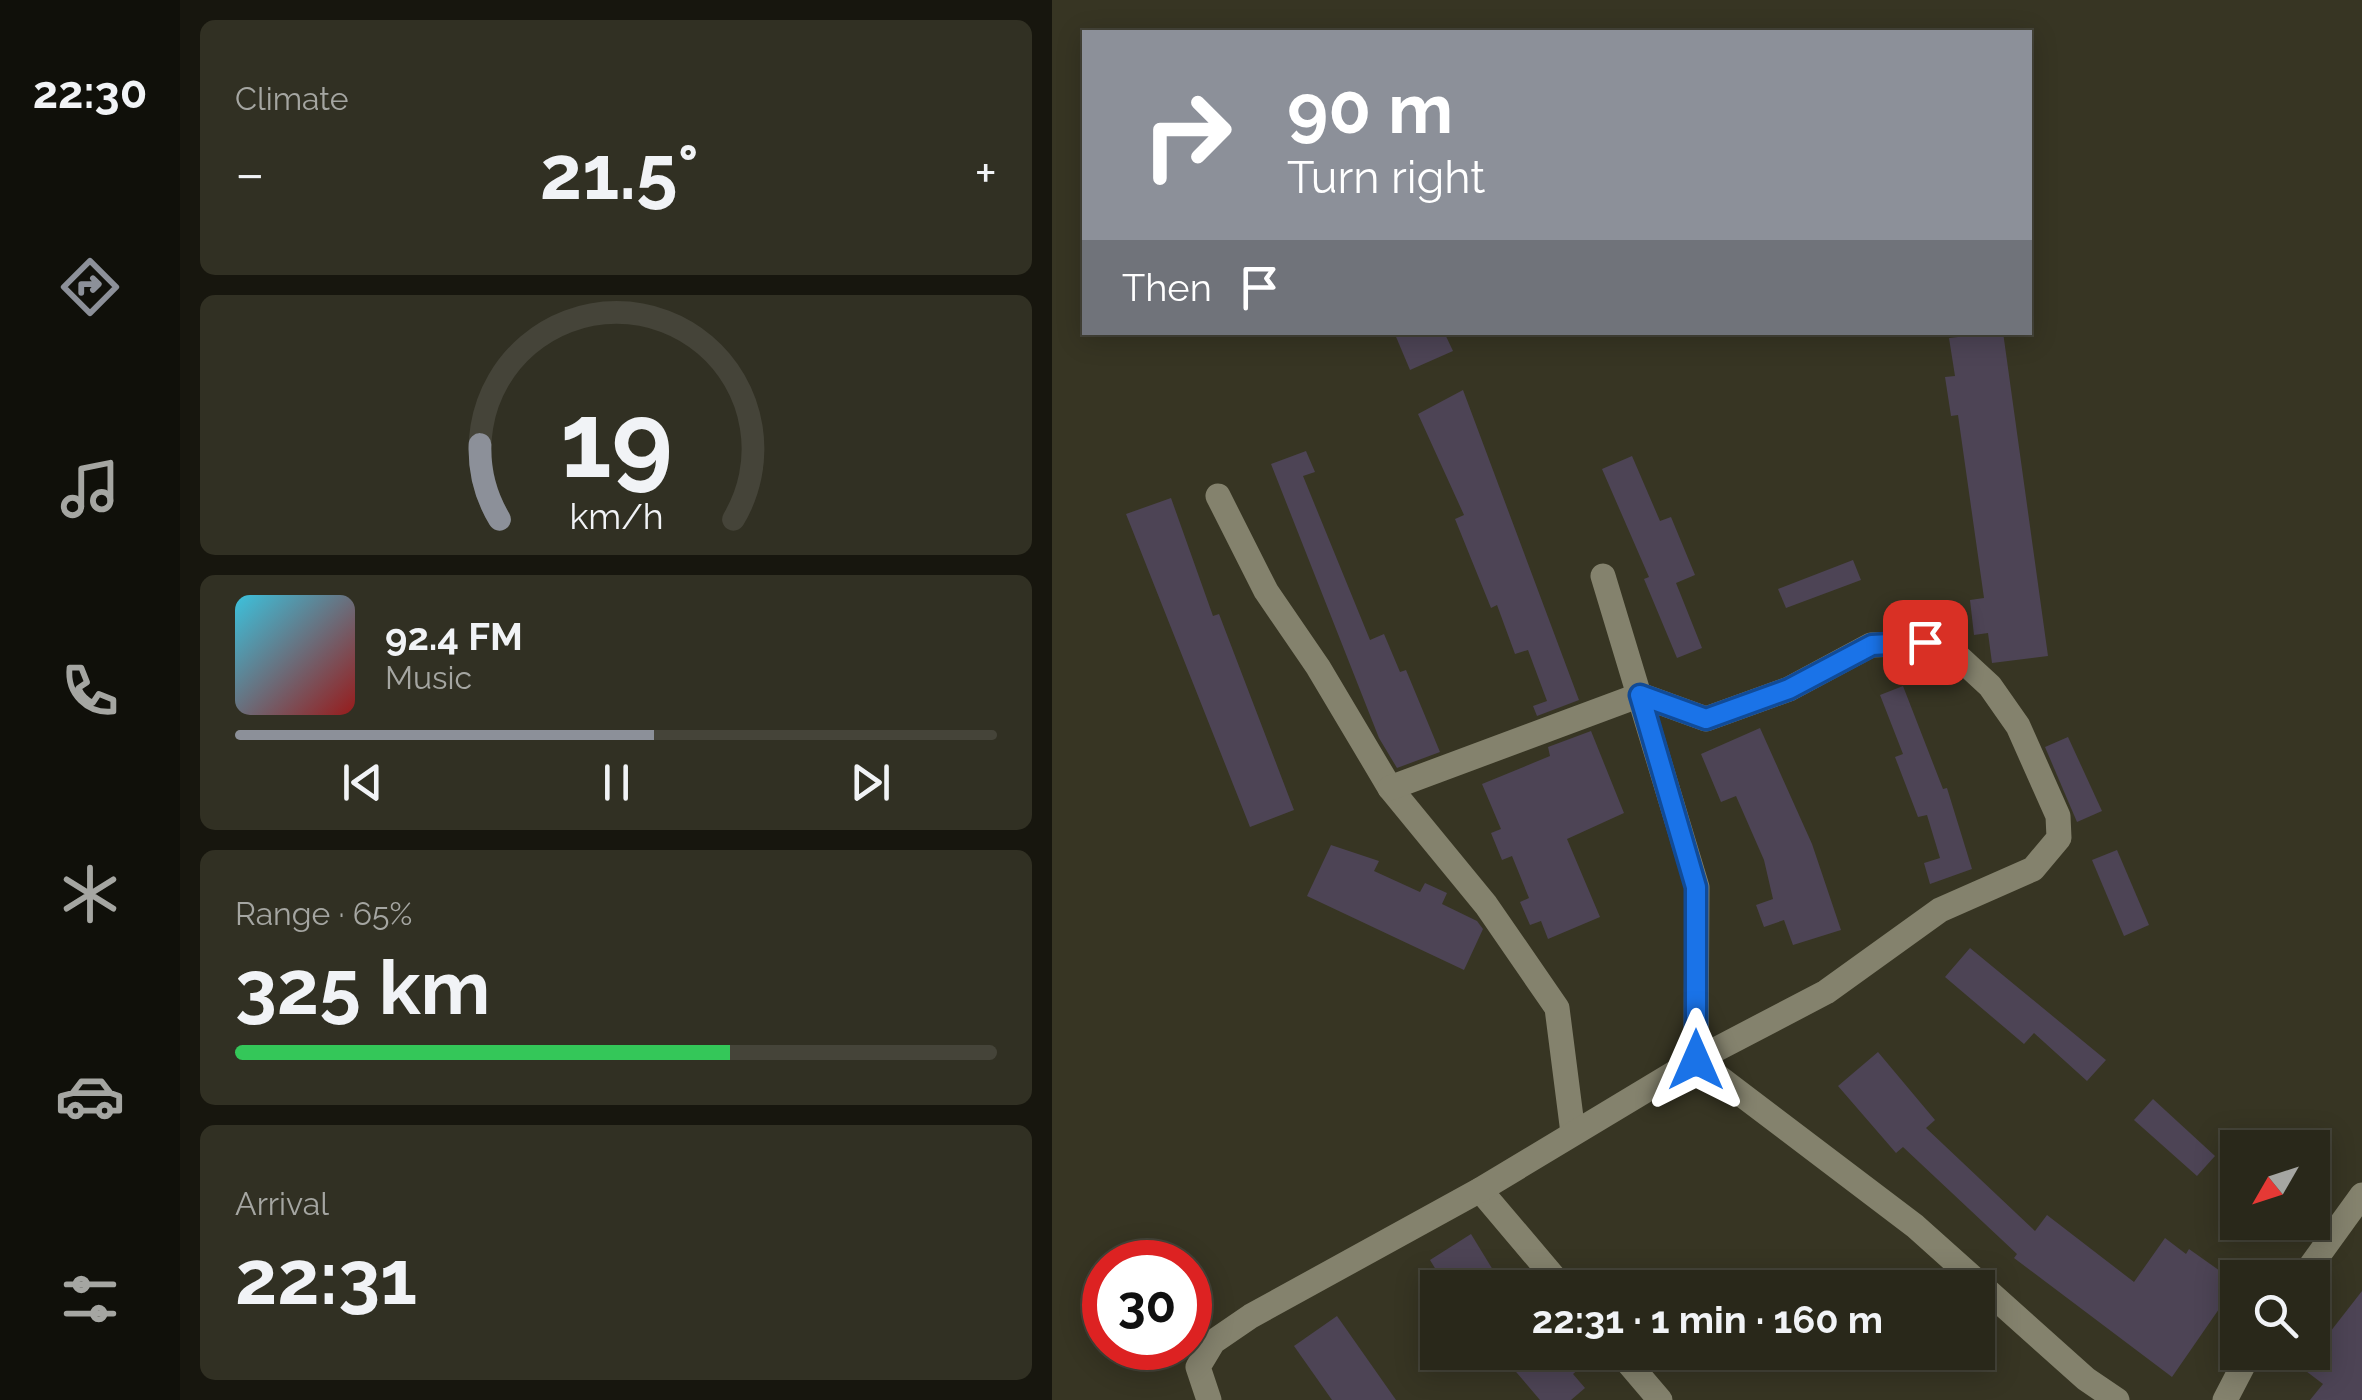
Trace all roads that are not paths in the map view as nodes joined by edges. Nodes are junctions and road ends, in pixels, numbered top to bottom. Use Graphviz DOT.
graph roads {
  1 [pos="1218,496"];
  2 [pos="1604,576"];
  3 [pos="1640,695"];
  4 [pos="1390,788"];
  5 [pos="1696,1060"];
  6 [pos="1573,1134"];
  7 [pos="1480,1190"];
  8 [pos="2362,1195"];
  9 [pos="2315,1260"];
  10 [pos="1548,1270"];
  11 [pos="1634,1370"];
  12 [pos="2241,1370"];
  13 [pos="1208,1400"];
  14 [pos="1660,1400"];
  15 [pos="2117,1400"];
  16 [pos="2225,1400"];
  1 -- 4 [label="street"];
  2 -- 3 [label="street"];
  3 -- 4 [label="street"];
  3 -- 5 [label="street"];
  3 -- 5 [label="street"];
  4 -- 6 [label="street"];
  5 -- 6 [label="street"];
  5 -- 15 [label="street"];
  6 -- 7 [label="street"];
  7 -- 10 [label="street"];
  7 -- 13 [label="street"];
  8 -- 9 [label="street"];
  11 -- 14 [label="street"];
  12 -- 16 [label="street"];
}
